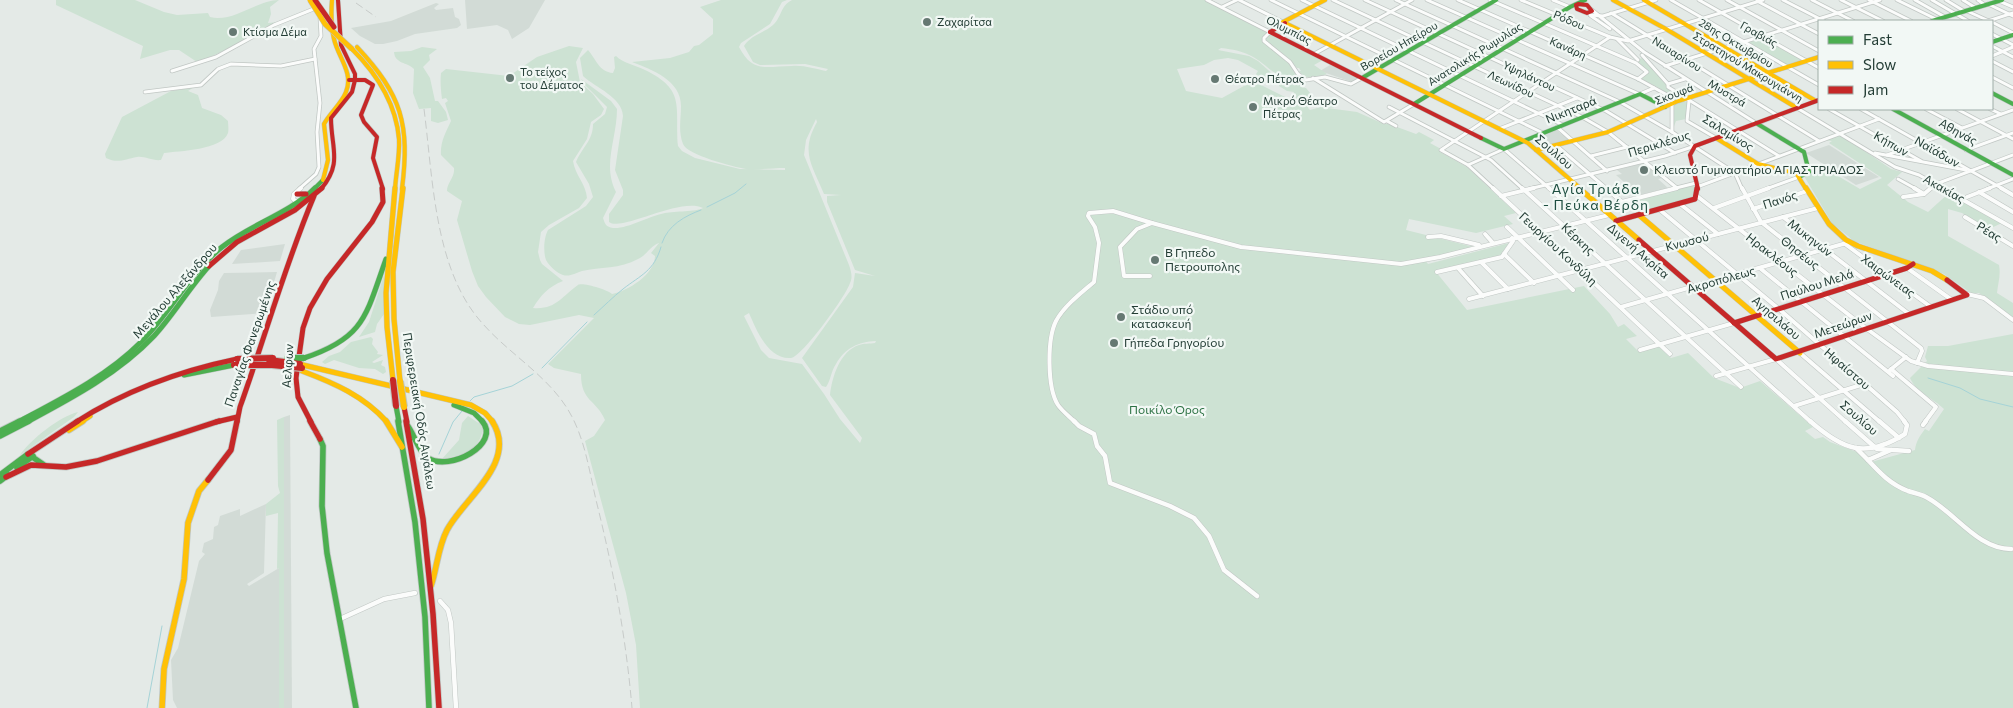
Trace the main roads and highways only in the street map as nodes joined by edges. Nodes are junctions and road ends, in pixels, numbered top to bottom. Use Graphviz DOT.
graph roads {
  1 [pos="310,0"];
  2 [pos="315,0"];
  3 [pos="332,0"];
  4 [pos="338,0"];
  5 [pos="1324,0"];
  6 [pos="1493,0"];
  7 [pos="1613,0"];
  8 [pos="1646,1"];
  9 [pos="1994,2"];
  10 [pos="1584,5"];
  11 [pos="1938,20"];
  12 [pos="1284,22"];
  13 [pos="2013,34"];
  14 [pos="1993,42"];
  15 [pos="354,48"];
  16 [pos="1818,57"];
  17 [pos="1378,69"];
  18 [pos="1768,74"];
  19 [pos="1362,78"];
  20 [pos="1748,80"];
  21 [pos="353,82"];
  22 [pos="1430,94"];
  23 [pos="1993,94"];
  24 [pos="1818,102"];
  25 [pos="1414,104"];
  26 [pos="2013,104"];
  27 [pos="1670,105"];
  28 [pos="1797,108"];
  29 [pos="1895,110"];
  30 [pos="1756,123"];
  31 [pos="1716,138"];
  32 [pos="1523,140"];
  33 [pos="1504,149"];
  34 [pos="1536,150"];
  35 [pos="1799,177"];
  36 [pos="2013,177"];
  37 [pos="316,191"];
  38 [pos="302,202"];
  39 [pos="1639,215"];
  40 [pos="1616,221"];
  41 [pos="389,255"];
  42 [pos="1910,266"];
  43 [pos="1757,316"];
  44 [pos="1734,323"];
  45 [pos="1800,353"];
  46 [pos="1776,359"];
  47 [pos="236,362"];
  48 [pos="303,365"];
  49 [pos="396,381"];
  50 [pos="237,417"];
  51 [pos="408,425"];
  52 [pos="0,431"];
  53 [pos="0,436"];
  54 [pos="404,449"];
  55 [pos="28,457"];
  56 [pos="41,465"];
  57 [pos="2,478"];
  58 [pos="431,586"];
  59 [pos="439,706"];
  60 [pos="162,708"];
  61 [pos="356,708"];
  62 [pos="429,708"];
  1 -- 15 [label="main road, Περιφερειακή Οδός Αιγάλεω, bridge"];
  2 -- 15 [label="main road, Περιφερειακή Οδός Αιγάλεω, bridge"];
  3 -- 21 [label="main road"];
  4 -- 21 [label="main road"];
  5 -- 12 [label="main road"];
  6 -- 17 [label="main road, Βορείου Ηπείρου"];
  7 -- 20 [label="main road, Στρατηγού Μακρυγιάννη"];
  8 -- 18 [label="main road, 28ης Οκτωβρίου"];
  9 -- 11 [label="main road"];
  10 -- 22 [label="main road, Ανατολικής Ρωμυλίας"];
  12 -- 17 [label="main road, Σουλίου"];
  12 -- 19 [label="main road, Ολυμπίας"];
  13 -- 14 [label="main road"];
  15 -- 41 [label="main road, Περιφερειακή Οδός Αιγάλεω"];
  15 -- 49 [label="main road, Περιφερειακή Οδός Αιγάλεω"];
  16 -- 18 [label="main road, Σκουφά"];
  17 -- 19 [label="main road, Βορείου Ηπείρου"];
  17 -- 22 [label="main road, Σουλίου"];
  18 -- 20 [label="main road, Σκουφά"];
  18 -- 24 [label="main road, 28ης Οκτωβρίου"];
  19 -- 25 [label="main road, Διγενή Ακρίτα"];
  20 -- 27 [label="main road, Σκουφά"];
  20 -- 28 [label="main road, Στρατηγού Μακρυγιάννη"];
  21 -- 37 [label="main road, Μεγάλου Αλεξάνδρου"];
  21 -- 61 [label="main road, Αελφων"];
  22 -- 25 [label="main road, Ανατολικής Ρωμυλίας"];
  22 -- 32 [label="main road, Σουλίου"];
  23 -- 26 [label="main road"];
  24 -- 28 [label="main road, Περικλέους"];
  25 -- 33 [label="main road, Διγενή Ακρίτα"];
  27 -- 32 [label="main road, Νικηταρά"];
  27 -- 34 [label="main road, Σκουφά"];
  28 -- 30 [label="main road, Περικλέους"];
  29 -- 36 [label="main road, Αθηνάς"];
  30 -- 31 [label="main road, Περικλέους"];
  30 -- 35 [label="main road, Μυστρά"];
  31 -- 35 [label="main road, Σαλαμίνος"];
  31 -- 39 [label="main road, Περικλέους"];
  32 -- 33 [label="main road, Νικηταρά"];
  32 -- 34 [label="main road, Σουλίου"];
  34 -- 40 [label="main road, Σουλίου"];
  35 -- 42 [label="main road"];
  37 -- 38 [label="main road, Μεγάλου Αλεξάνδρου"];
  37 -- 38 [label="main road"];
  38 -- 50 [label="main road, Παναγίας Φανερωμένης"];
  38 -- 52 [label="main road, Μεγάλου Αλεξάνδρου"];
  38 -- 53 [label="main road, Μεγάλου Αλεξάνδρου"];
  39 -- 40 [label="main road"];
  39 -- 43 [label="main road, Αγησιλάου"];
  40 -- 44 [label="main road, Σουλίου"];
  41 -- 48 [label="main road"];
  41 -- 49 [label="main road, Περιφερειακή Οδός Αιγάλεω"];
  42 -- 43 [label="main road, Παύλου Μελά"];
  42 -- 45 [label="main road, Μετεώρων"];
  43 -- 44 [label="main road, Παύλου Μελά"];
  43 -- 45 [label="main road, Αγησιλάου"];
  44 -- 46 [label="main road, Σουλίου"];
  45 -- 46 [label="main road, Μετεώρων"];
  47 -- 48 [label="main road, bridge"];
  47 -- 48 [label="main road, bridge"];
  47 -- 55 [label="main road"];
  47 -- 55 [label="main road"];
  48 -- 51 [label="main road"];
  48 -- 54 [label="main road"];
  48 -- 58 [label="main road"];
  49 -- 51 [label="main road, Περιφερειακή Οδός Αιγάλεω, bridge"];
  49 -- 54 [label="main road, Περιφερειακή Οδός Αιγάλεω, bridge"];
  50 -- 56 [label="main road"];
  50 -- 60 [label="main road, Παναγίας Φανερωμένης"];
  51 -- 58 [label="main road, Περιφερειακή Οδός Αιγάλεω"];
  54 -- 62 [label="main road, Περιφερειακή Οδός Αιγάλεω"];
  55 -- 56 [label="main road"];
  55 -- 57 [label="main road"];
  56 -- 57 [label="main road"];
  58 -- 59 [label="main road, Περιφερειακή Οδός Αιγάλεω"];
}
